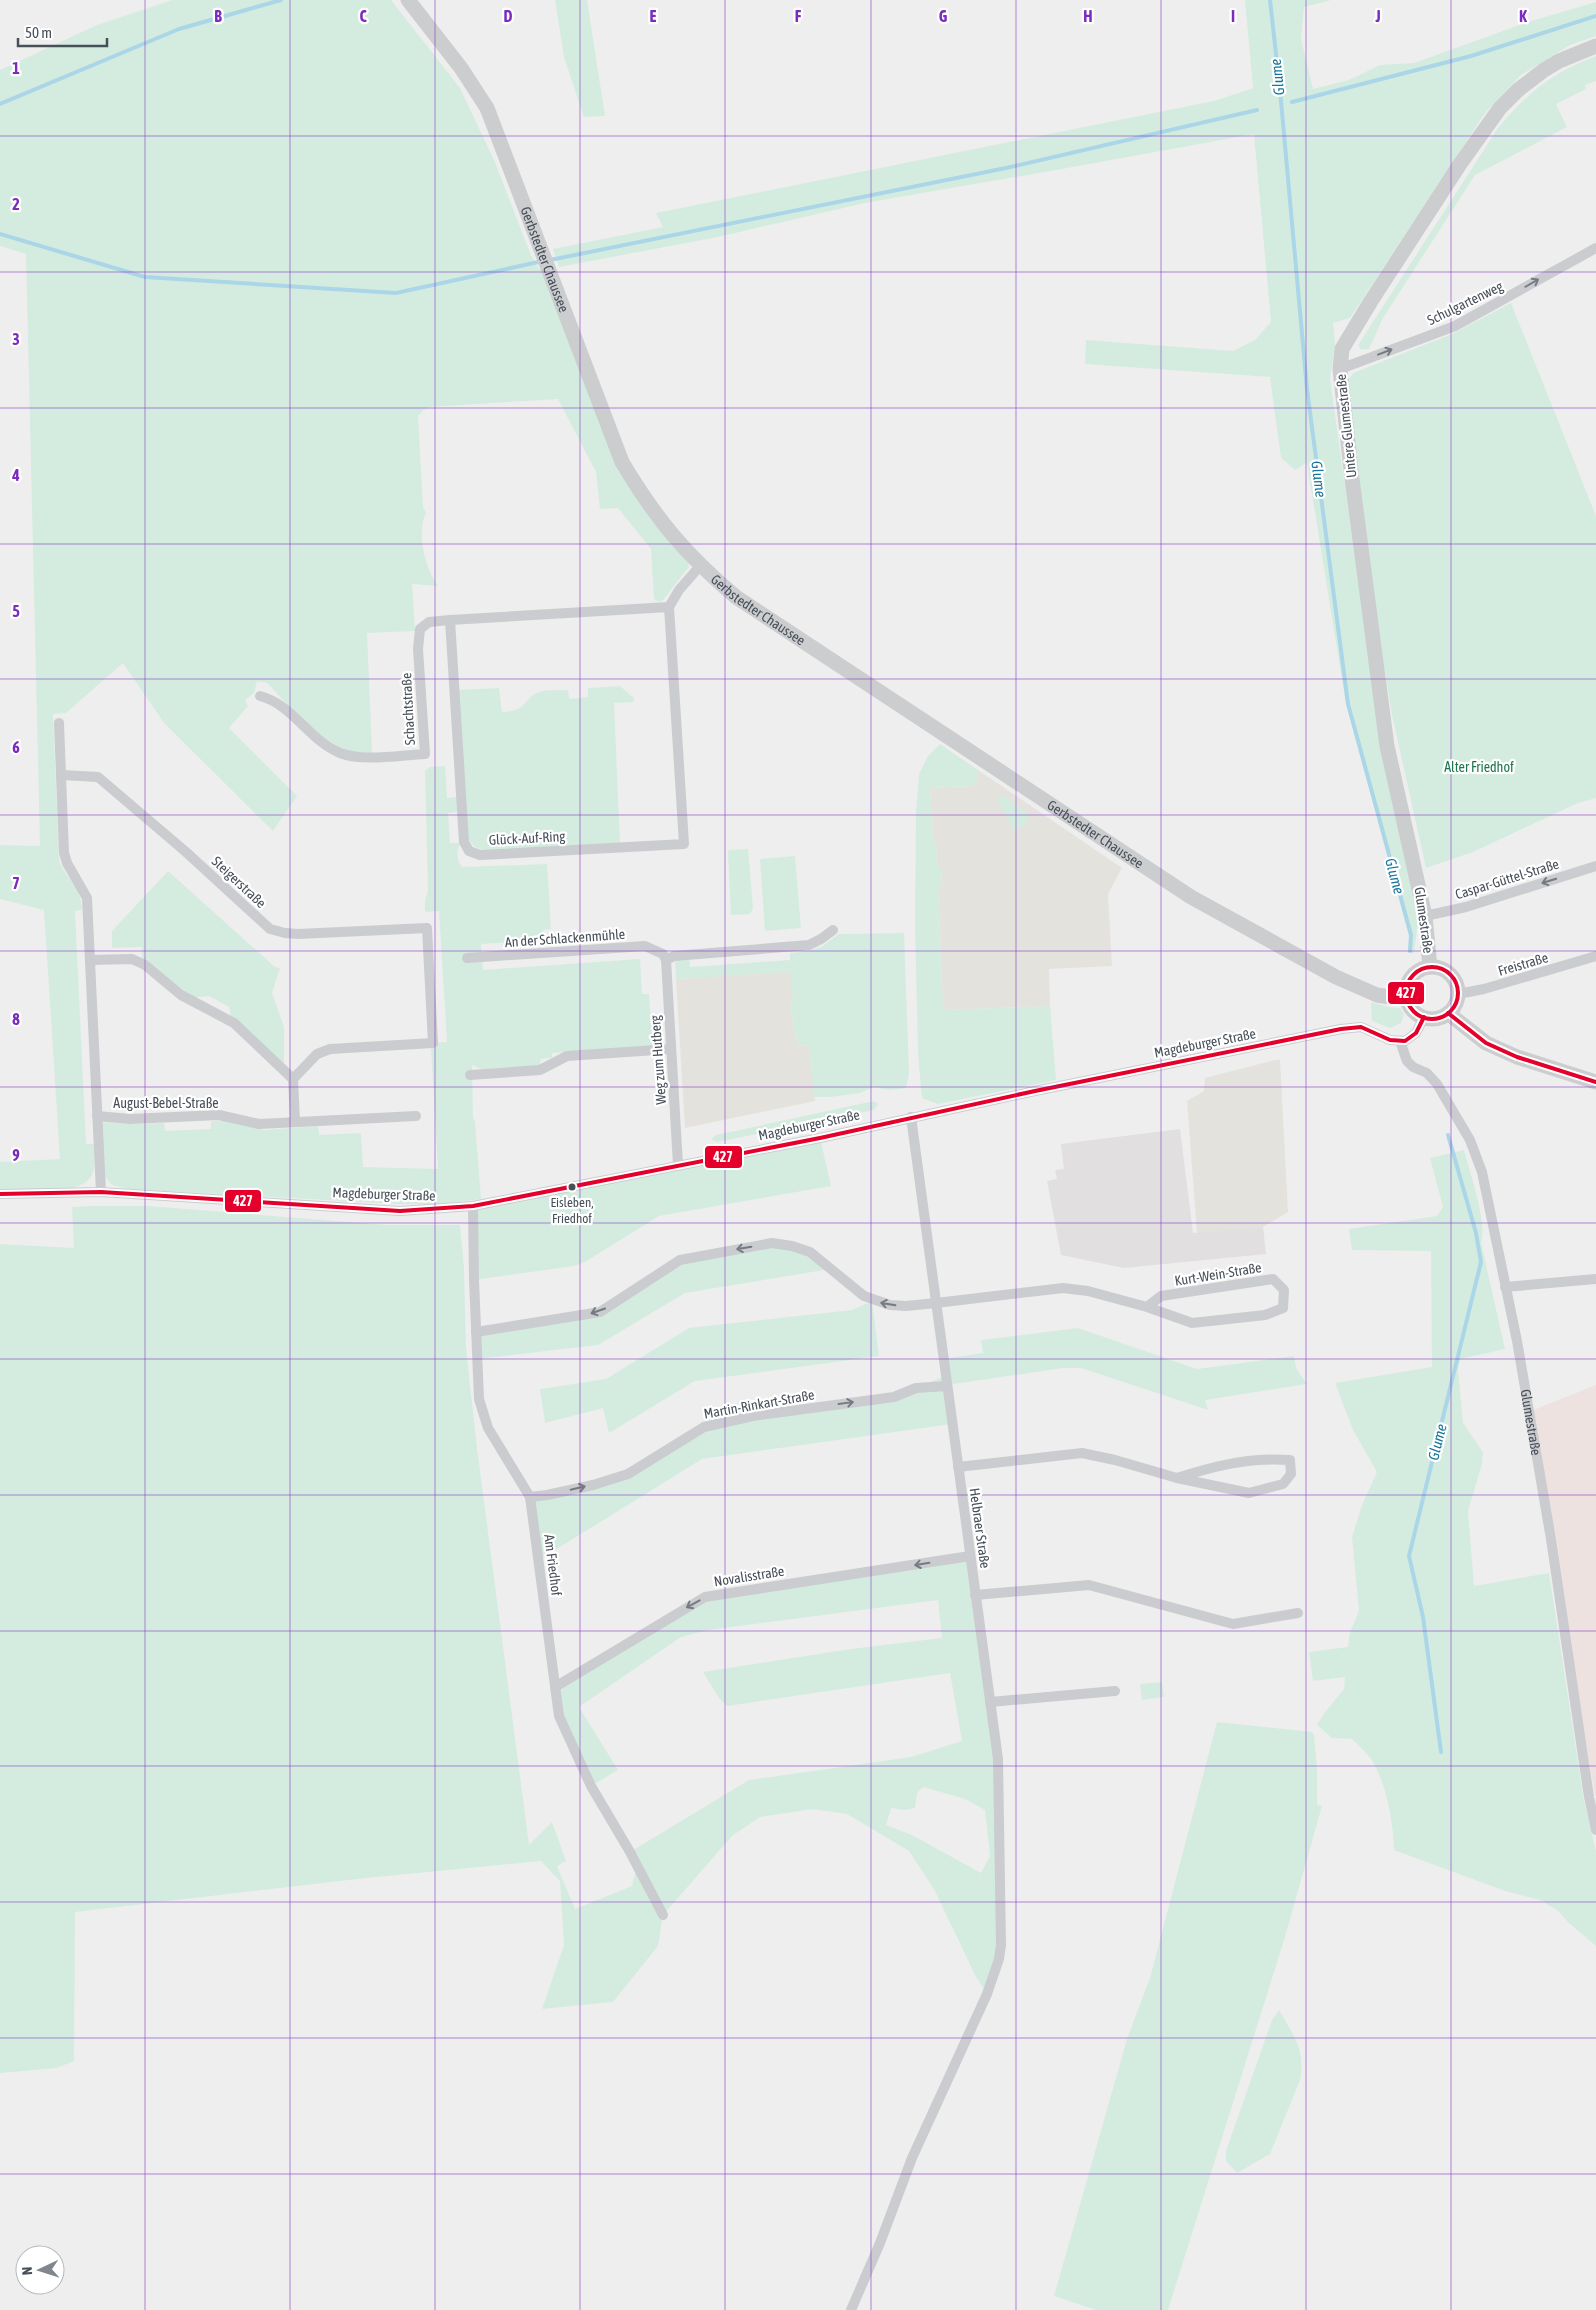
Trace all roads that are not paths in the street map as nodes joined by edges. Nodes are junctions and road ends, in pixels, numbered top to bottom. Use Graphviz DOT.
graph roads {
  1 [pos="408,0"];
  2 [pos="1596,46"];
  3 [pos="1596,248"];
  4 [pos="1340,369"];
  5 [pos="700,566"];
  6 [pos="669,607"];
  7 [pos="450,620"];
  8 [pos="260,696"];
  9 [pos="59,723"];
  10 [pos="62,775"];
  11 [pos="1596,866"];
  12 [pos="1416,872"];
  13 [pos="1425,916"];
  14 [pos="833,930"];
  15 [pos="1596,956"];
  16 [pos="664,957"];
  17 [pos="467,958"];
  18 [pos="90,960"];
  19 [pos="1430,967"];
  20 [pos="1458,994"];
  21 [pos="1407,996"];
  22 [pos="1448,1013"];
  23 [pos="1424,1017"];
  24 [pos="1400,1042"];
  25 [pos="671,1049"];
  26 [pos="470,1074"];
  27 [pos="293,1079"];
  28 [pos="1596,1082"];
  29 [pos="98,1116"];
  30 [pos="416,1116"];
  31 [pos="910,1117"];
  32 [pos="295,1122"];
  33 [pos="678,1165"];
  34 [pos="101,1192"];
  35 [pos="0,1194"];
  36 [pos="474,1206"];
  37 [pos="1596,1279"];
  38 [pos="1505,1286"];
  39 [pos="936,1304"];
  40 [pos="1147,1307"];
  41 [pos="476,1332"];
  42 [pos="947,1386"];
  43 [pos="958,1467"];
  44 [pos="1176,1478"];
  45 [pos="530,1497"];
  46 [pos="970,1556"];
  47 [pos="975,1595"];
  48 [pos="1298,1613"];
  49 [pos="555,1687"];
  50 [pos="1115,1691"];
  51 [pos="990,1702"];
  52 [pos="1596,1830"];
  53 [pos="663,1915"];
  54 [pos="851,2310"];
  1 -- 5 [label="main road, Gerbstedter Chaussee"];
  2 -- 4 [label="main road, Untere Glumestraße"];
  4 -- 3 [label="street, Schulgartenweg, one-way"];
  4 -- 12 [label="main road, Untere Glumestraße"];
  5 -- 6 [label="street"];
  5 -- 21 [label="main road, Gerbstedter Chaussee"];
  6 -- 7 [label="street"];
  6 -- 7 [label="street, Glück-Auf-Ring"];
  7 -- 8 [label="street, Schachtstraße"];
  9 -- 10 [label="street"];
  10 -- 18 [label="street"];
  10 -- 27 [label="street, Steigerstraße"];
  11 -- 13 [label="street, Caspar-Güttel-Straße, one-way"];
  12 -- 13 [label="main road, Glumestraße"];
  13 -- 19 [label="main road, Glumestraße"];
  14 -- 16 [label="street"];
  15 -- 20 [label="street, Freistraße"];
  16 -- 17 [label="street, An der Schlackenmühle"];
  16 -- 25 [label="street, Weg zum Hutberg"];
  18 -- 27 [label="street"];
  18 -- 29 [label="street"];
  19 -- 20 [label="main road"];
  19 -- 21 [label="main road"];
  20 -- 22 [label="main road"];
  21 -- 23 [label="main road"];
  22 -- 23 [label="main road"];
  22 -- 28 [label="main road"];
  23 -- 24 [label="street"];
  24 -- 31 [label="street, Magdeburger Straße"];
  24 -- 38 [label="street, Glumestraße"];
  25 -- 26 [label="street"];
  25 -- 33 [label="street, Weg zum Hutberg"];
  27 -- 32 [label="street"];
  29 -- 32 [label="street, August-Bebel-Straße"];
  29 -- 34 [label="street"];
  30 -- 32 [label="street, August-Bebel-Straße"];
  31 -- 33 [label="street, Magdeburger Straße"];
  31 -- 39 [label="street, Helbraer Straße"];
  33 -- 36 [label="street, Magdeburger Straße"];
  34 -- 35 [label="street, Magdeburger Straße"];
  34 -- 36 [label="street, Magdeburger Straße"];
  36 -- 41 [label="street, Am Friedhof"];
  37 -- 38 [label="street"];
  38 -- 52 [label="street, Glumestraße"];
  39 -- 40 [label="street, Kurt-Wein-Straße"];
  39 -- 41 [label="street, Kurt-Wein-Straße, one-way"];
  39 -- 42 [label="street, Helbraer Straße"];
  40 -- 40 [label="street, Kurt-Wein-Straße"];
  41 -- 45 [label="street, Am Friedhof"];
  42 -- 43 [label="street, Helbraer Straße"];
  45 -- 42 [label="street, Martin-Rinkart-Straße, one-way"];
  43 -- 44 [label="street"];
  43 -- 46 [label="street, Helbraer Straße"];
  44 -- 44 [label="street"];
  45 -- 49 [label="street, Am Friedhof"];
  46 -- 47 [label="street, Helbraer Straße"];
  46 -- 49 [label="street, Novalisstraße, one-way"];
  47 -- 48 [label="street"];
  47 -- 51 [label="street, Helbraer Straße"];
  49 -- 53 [label="street, Am Friedhof"];
  50 -- 51 [label="street"];
  51 -- 54 [label="street, Helbraer Straße"];
}
